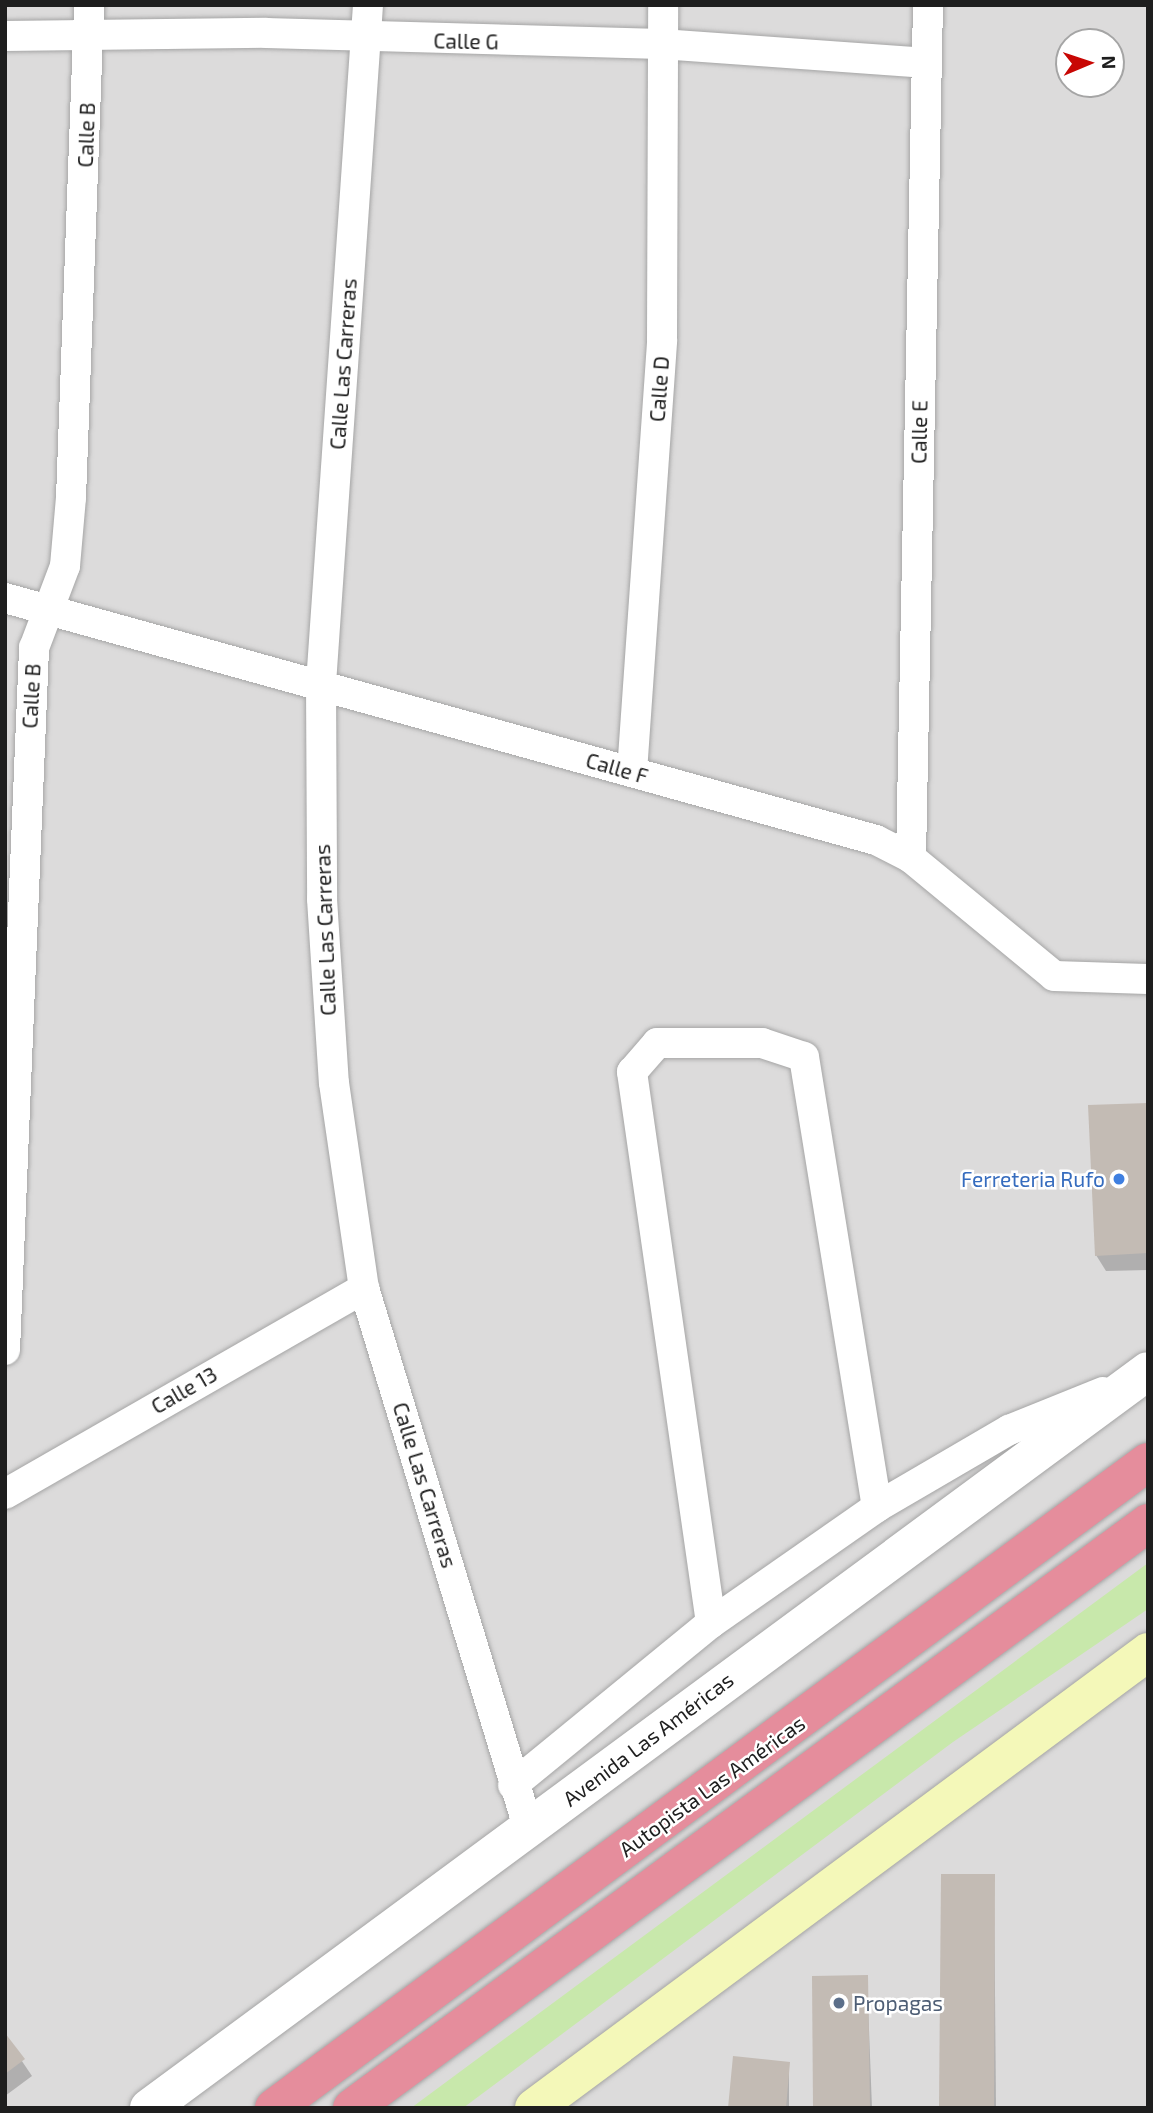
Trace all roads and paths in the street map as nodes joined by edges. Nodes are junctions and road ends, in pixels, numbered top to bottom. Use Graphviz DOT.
graph roads {
  1 [pos="368,5"];
  2 [pos="663,5"];
  3 [pos="928,5"];
  4 [pos="89,19"];
  5 [pos="5,36"];
  6 [pos="368,39"];
  7 [pos="662,44"];
  8 [pos="926,63"];
  9 [pos="5,597"];
  10 [pos="52,607"];
  11 [pos="321,684"];
  12 [pos="632,772"];
  13 [pos="911,858"];
  14 [pos="13,889"];
  15 [pos="1148,979"];
  16 [pos="364,1289"];
  17 [pos="5,1350"];
  18 [pos="1143,1374"];
  19 [pos="1148,1462"];
  20 [pos="5,1494"];
  21 [pos="877,1507"];
  22 [pos="1148,1523"];
  23 [pos="711,1623"];
  24 [pos="1148,1652"];
  25 [pos="513,1785"];
  26 [pos="528,1830"];
  27 [pos="149,2108"];
  28 [pos="274,2108"];
  29 [pos="352,2108"];
  30 [pos="534,2108"];
  1 -- 6 [label="street, Calle Las Carreras"];
  2 -- 7 [label="street, Calle D"];
  3 -- 8 [label="street, Calle E"];
  4 -- 5 [label="street, Calle G"];
  4 -- 6 [label="street, Calle G"];
  4 -- 10 [label="street, Calle B"];
  6 -- 7 [label="street, Calle G"];
  6 -- 11 [label="street, Calle Las Carreras"];
  7 -- 8 [label="street, Calle G"];
  7 -- 12 [label="street, Calle D"];
  8 -- 13 [label="street, Calle E"];
  9 -- 10 [label="street, Calle F"];
  10 -- 11 [label="street, Calle F"];
  10 -- 14 [label="street, Calle B"];
  11 -- 12 [label="street, Calle F"];
  11 -- 16 [label="street, Calle Las Carreras"];
  12 -- 13 [label="street, Calle F"];
  13 -- 15 [label="street, Calle F"];
  14 -- 17 [label="street, Calle B"];
  16 -- 20 [label="street, Calle 13"];
  16 -- 25 [label="street, Calle Las Carreras"];
  18 -- 21 [label="street"];
  18 -- 26 [label="street, Avenida Las Américas"];
  19 -- 28 [label="highway, Autopista Las Américas"];
  21 -- 23 [label="street"];
  21 -- 23 [label="street"];
  22 -- 29 [label="highway"];
  23 -- 25 [label="street"];
  24 -- 30 [label="main road"];
  25 -- 26 [label="street, Calle Las Carreras"];
  26 -- 27 [label="street, Avenida Las Américas"];
}
